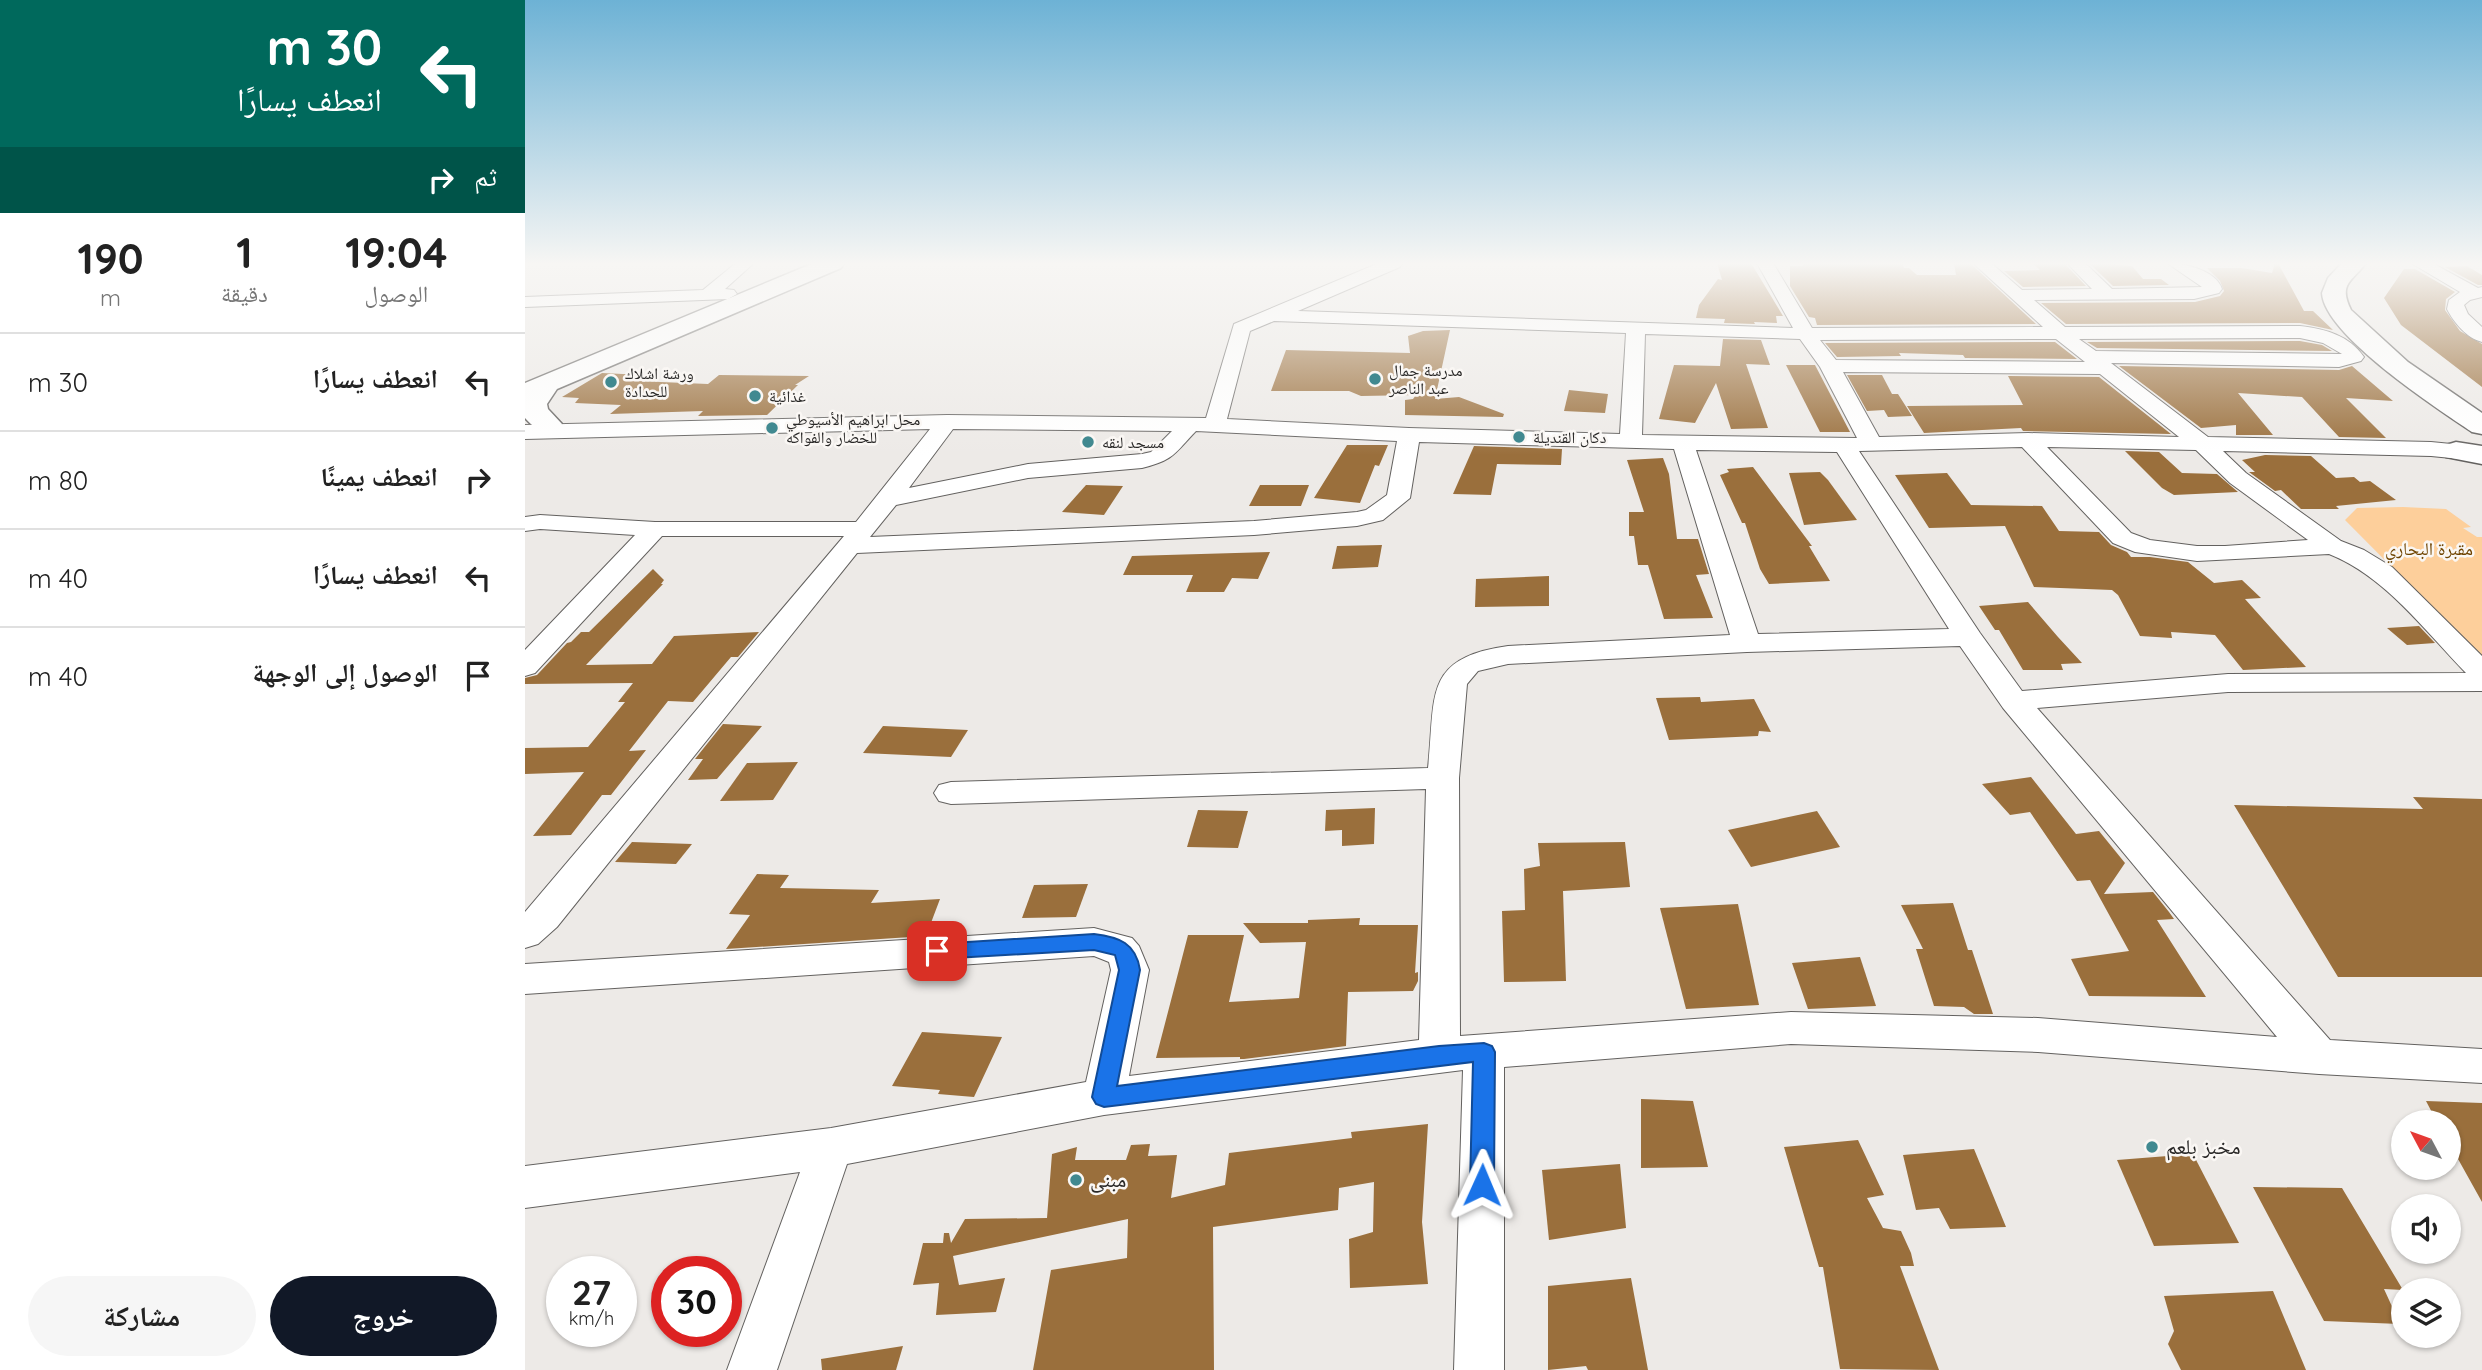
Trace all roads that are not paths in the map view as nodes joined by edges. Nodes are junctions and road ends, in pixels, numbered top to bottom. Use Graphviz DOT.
graph roads {
  1 [pos="648,327"];
  2 [pos="669,327"];
  3 [pos="1243,327"];
  4 [pos="1585,327"];
  5 [pos="1802,327"];
  6 [pos="2053,327"];
  7 [pos="2353,327"];
  8 [pos="2374,327"];
  9 [pos="1636,329"];
  10 [pos="2059,332"];
  11 [pos="1806,334"];
  12 [pos="2099,363"];
  13 [pos="1830,366"];
  14 [pos="530,381"];
  15 [pos="2482,408"];
  16 [pos="947,422"];
  17 [pos="1190,425"];
  18 [pos="1215,425"];
  19 [pos="2482,426"];
  20 [pos="531,429"];
  21 [pos="1409,435"];
  22 [pos="2028,440"];
  23 [pos="1632,442"];
  24 [pos="1683,443"];
  25 [pos="2201,443"];
  26 [pos="1858,444"];
  27 [pos="2475,453"];
  28 [pos="888,499"];
  29 [pos="525,524"];
  30 [pos="655,529"];
  31 [pos="856,537"];
  32 [pos="2332,546"];
  33 [pos="1968,637"];
  34 [pos="1747,643"];
  35 [pos="525,667"];
  36 [pos="2482,673"];
  37 [pos="2482,682"];
  38 [pos="2014,701"];
  39 [pos="1443,778"];
  40 [pos="951,793"];
  41 [pos="531,922"];
  42 [pos="525,979"];
  43 [pos="1484,1052"];
  44 [pos="1439,1055"];
  45 [pos="2319,1056"];
  46 [pos="2482,1066"];
  47 [pos="1104,1097"];
  48 [pos="831,1148"];
  49 [pos="525,1187"];
  50 [pos="752,1370"];
  51 [pos="1479,1370"];
  1 -- 14 [label="main road"];
  2 -- 14 [label="main road"];
  3 -- 18 [label="street"];
  4 -- 9 [label="street"];
  5 -- 11 [label="street"];
  6 -- 10 [label="street"];
  7 -- 19 [label="main road"];
  8 -- 15 [label="main road"];
  9 -- 11 [label="street"];
  9 -- 23 [label="street"];
  10 -- 11 [label="street"];
  10 -- 12 [label="street"];
  10 -- 12 [label="street"];
  11 -- 13 [label="street"];
  12 -- 13 [label="street"];
  12 -- 25 [label="street"];
  13 -- 26 [label="street"];
  14 -- 20 [label="main road"];
  16 -- 17 [label="street"];
  16 -- 20 [label="street"];
  16 -- 28 [label="street"];
  17 -- 18 [label="street"];
  17 -- 28 [label="street"];
  18 -- 21 [label="street"];
  21 -- 23 [label="street"];
  21 -- 31 [label="street"];
  22 -- 25 [label="street"];
  22 -- 26 [label="street"];
  22 -- 32 [label="street"];
  23 -- 24 [label="street"];
  24 -- 26 [label="street"];
  24 -- 34 [label="street"];
  25 -- 27 [label="street"];
  25 -- 32 [label="street"];
  26 -- 33 [label="street"];
  28 -- 31 [label="street"];
  29 -- 30 [label="street"];
  30 -- 31 [label="street"];
  30 -- 35 [label="street"];
  31 -- 41 [label="street"];
  32 -- 36 [label="street"];
  33 -- 34 [label="street"];
  33 -- 38 [label="street"];
  34 -- 39 [label="street"];
  37 -- 38 [label="street"];
  38 -- 45 [label="street"];
  39 -- 40 [label="street"];
  39 -- 44 [label="street"];
  42 -- 47 [label="street"];
  43 -- 44 [label="street"];
  43 -- 45 [label="street"];
  43 -- 51 [label="street"];
  44 -- 47 [label="street"];
  45 -- 46 [label="street"];
  47 -- 48 [label="street"];
  48 -- 49 [label="street"];
  48 -- 50 [label="street"];
}
